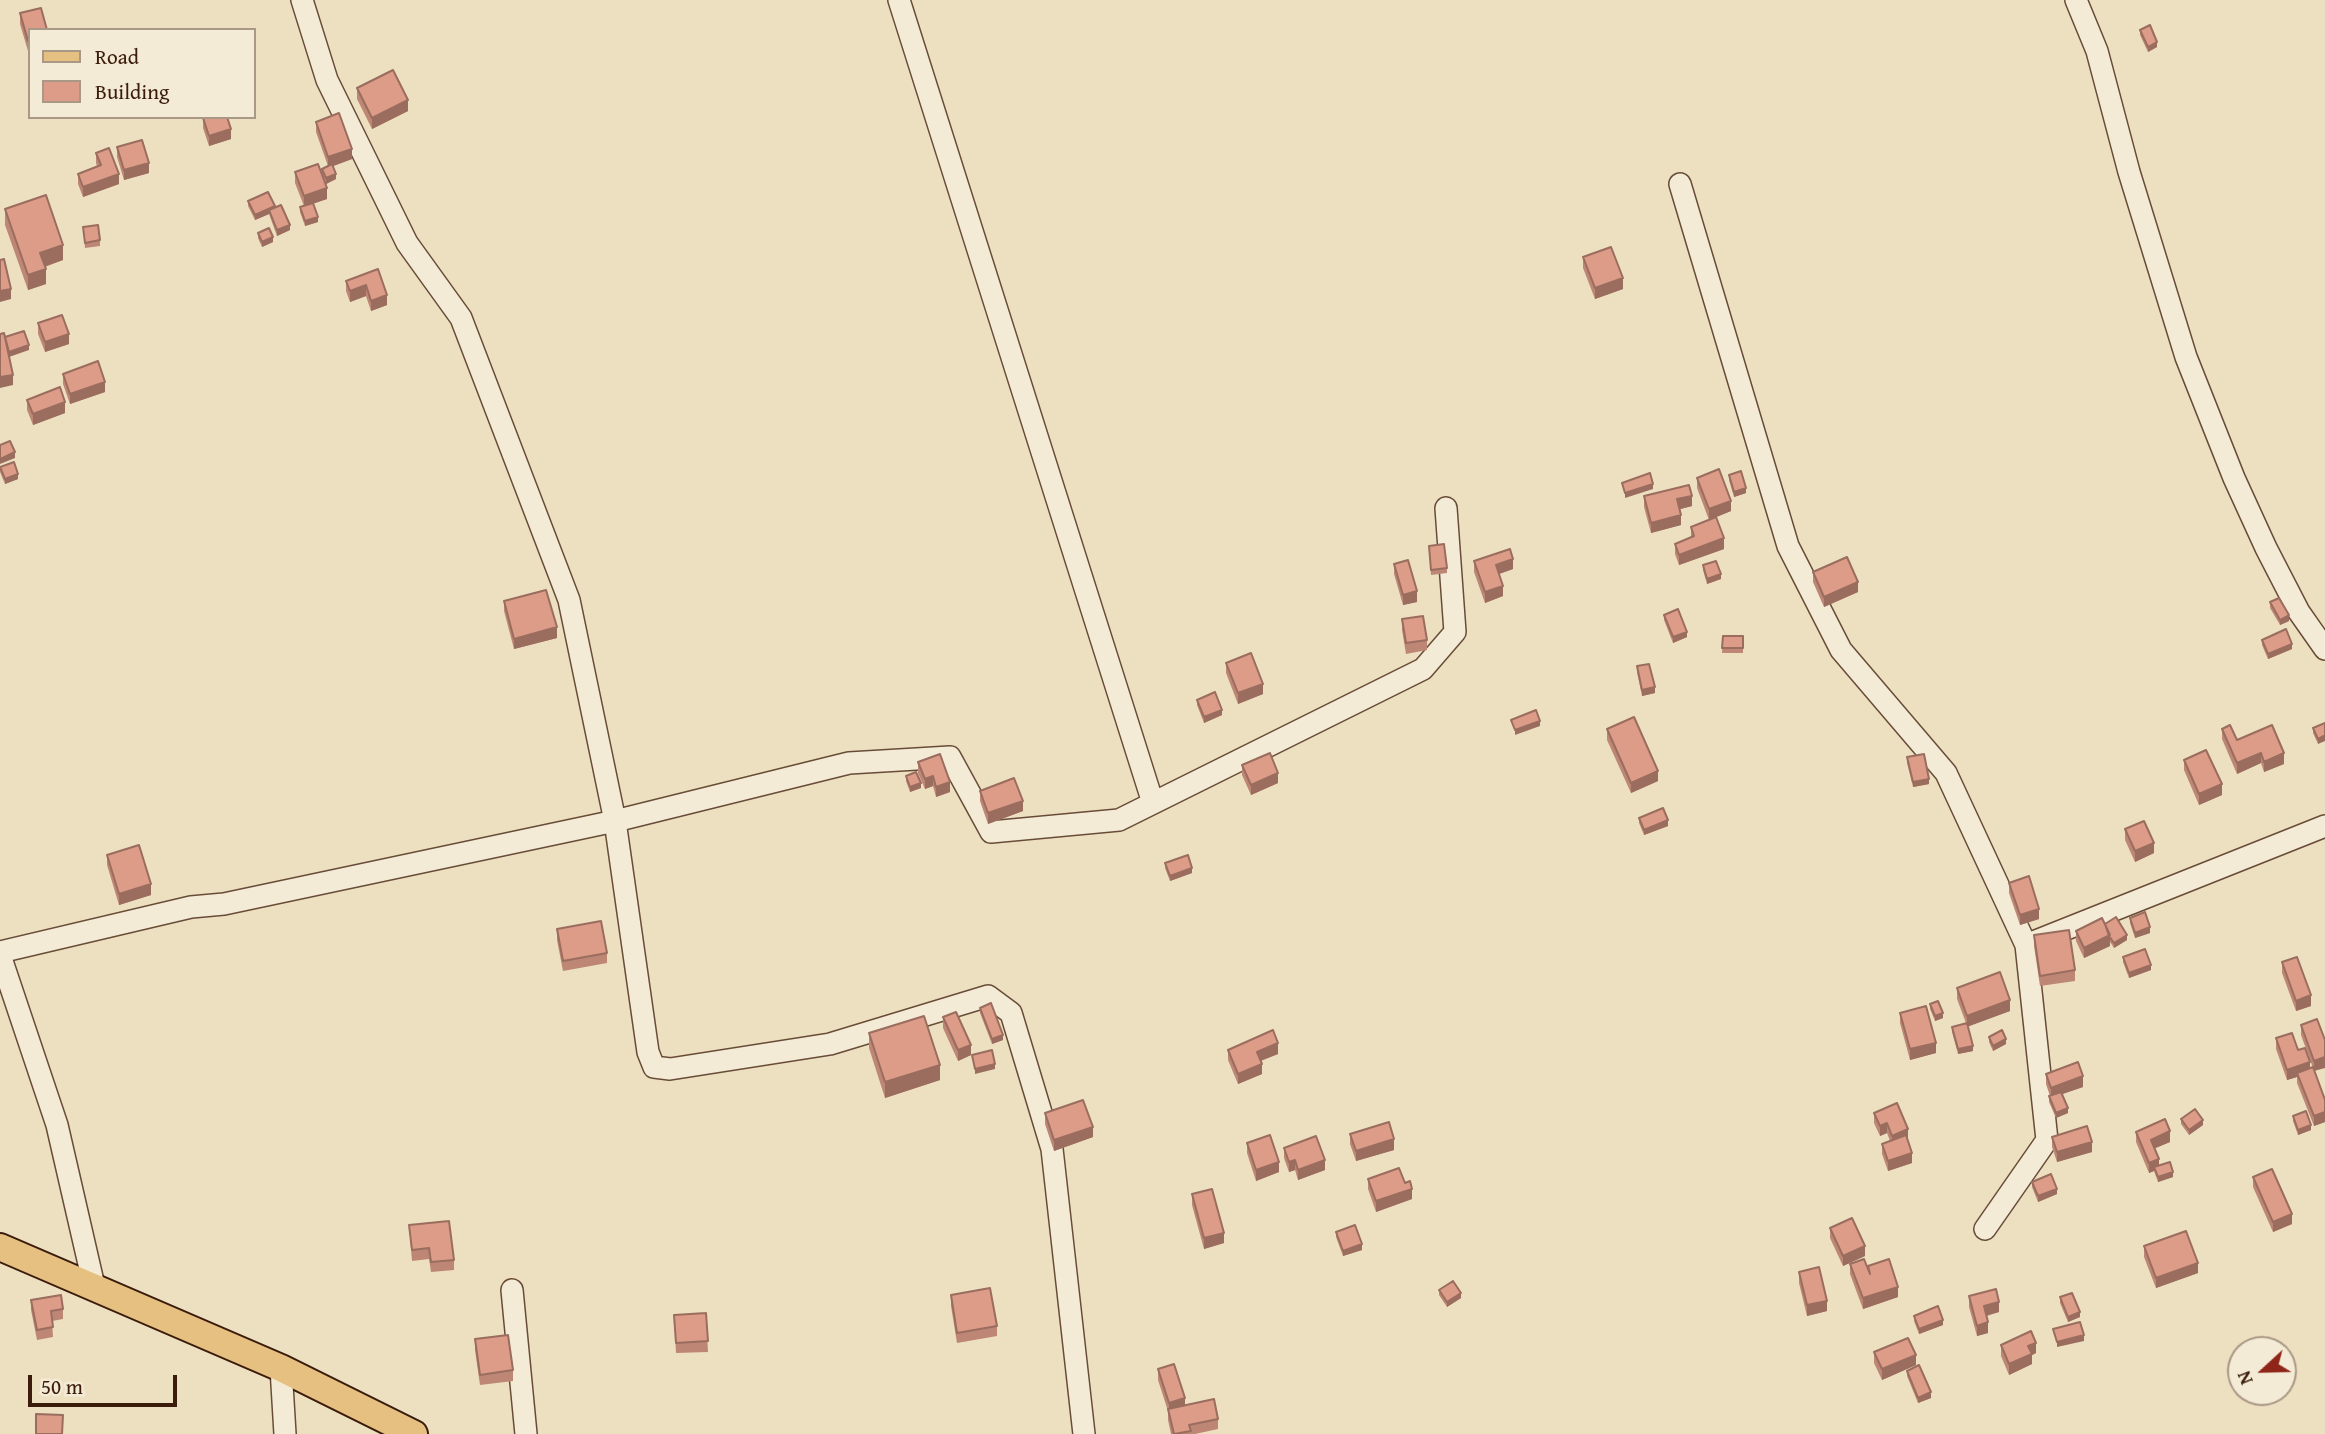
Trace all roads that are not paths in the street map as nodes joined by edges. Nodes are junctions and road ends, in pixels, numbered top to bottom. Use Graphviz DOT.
graph roads {
  1 [pos="302,0"];
  2 [pos="899,0"];
  3 [pos="2076,0"];
  4 [pos="1680,184"];
  5 [pos="1446,508"];
  6 [pos="2325,649"];
  7 [pos="1153,803"];
  8 [pos="615,821"];
  9 [pos="2325,826"];
  10 [pos="2026,945"];
  11 [pos="0,953"];
  12 [pos="1985,1229"];
  13 [pos="0,1247"];
  14 [pos="94,1286"];
  15 [pos="512,1290"];
  16 [pos="281,1368"];
  17 [pos="285,1434"];
  18 [pos="414,1434"];
  19 [pos="526,1434"];
  20 [pos="1084,1434"];
  1 -- 8 [label="street"];
  2 -- 7 [label="street"];
  3 -- 6 [label="street"];
  4 -- 10 [label="street"];
  5 -- 7 [label="street"];
  7 -- 8 [label="street"];
  8 -- 11 [label="street"];
  8 -- 20 [label="street"];
  9 -- 10 [label="street"];
  10 -- 12 [label="street"];
  11 -- 14 [label="street"];
  13 -- 14 [label="main road"];
  14 -- 16 [label="main road"];
  15 -- 19 [label="street"];
  16 -- 17 [label="street"];
  16 -- 18 [label="main road"];
}
